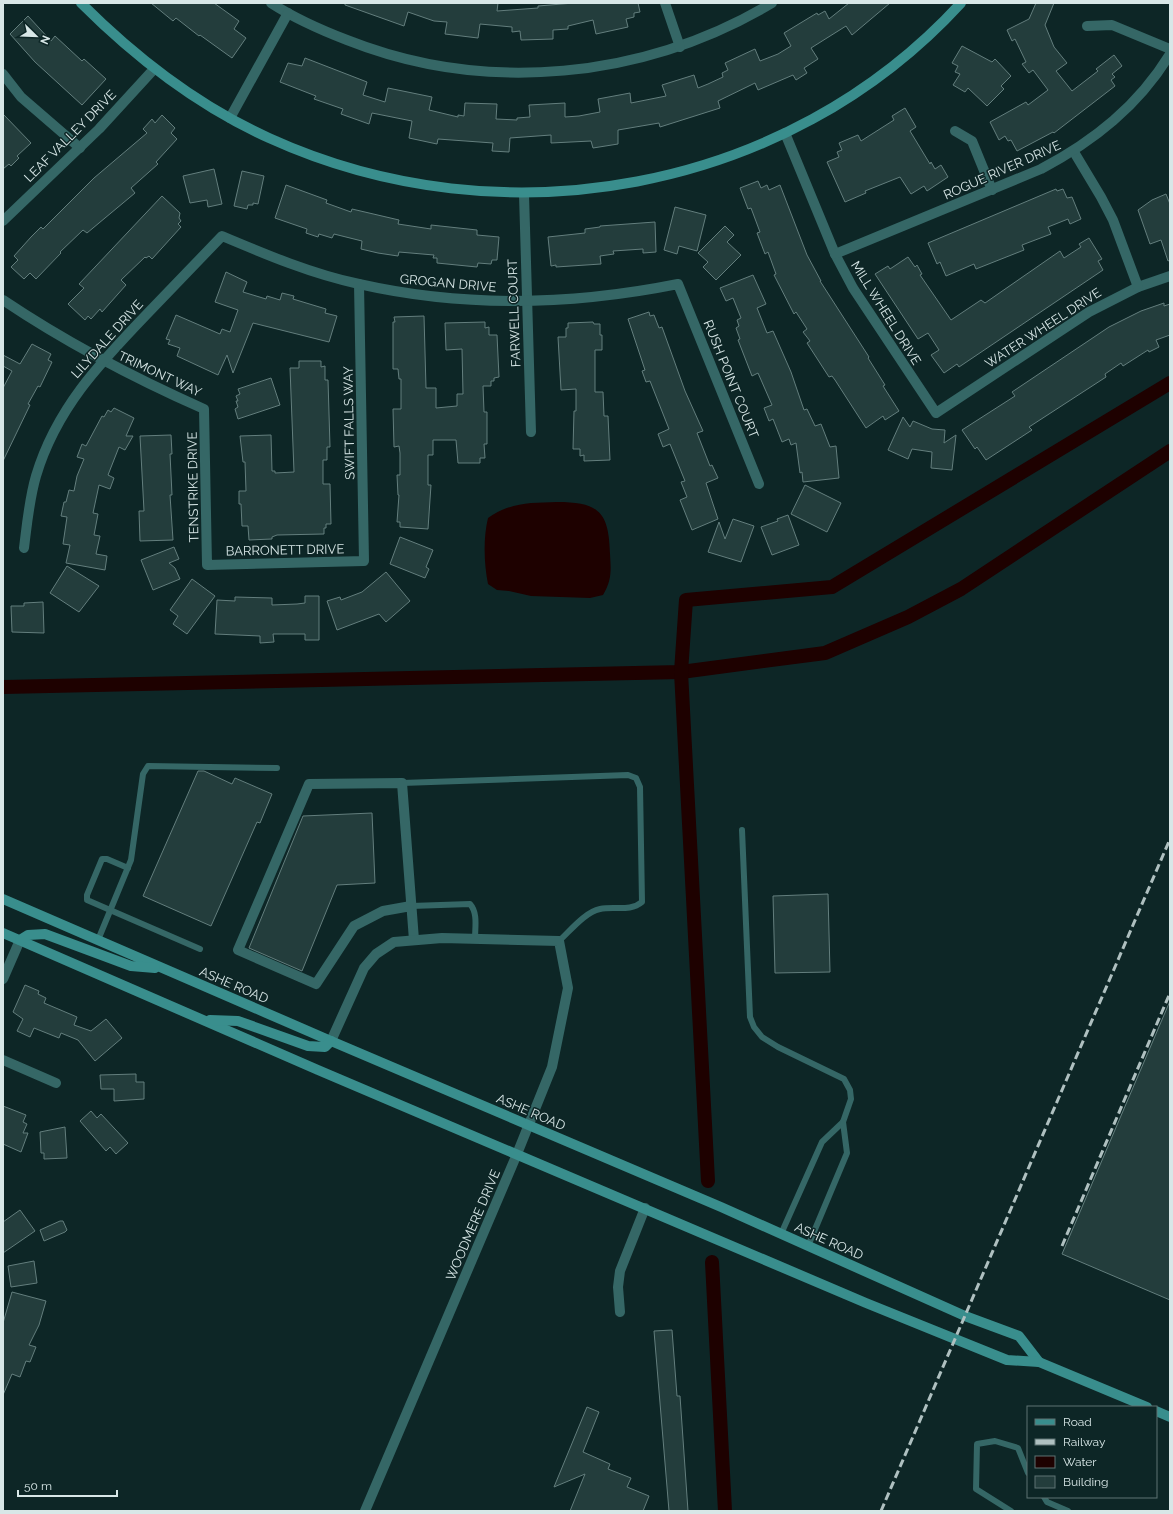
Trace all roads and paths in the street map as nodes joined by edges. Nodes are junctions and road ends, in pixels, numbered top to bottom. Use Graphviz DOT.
graph roads {
  1 [pos="81,3"];
  2 [pos="271,3"];
  3 [pos="665,3"];
  4 [pos="772,3"];
  5 [pos="961,3"];
  6 [pos="288,13"];
  7 [pos="1087,26"];
  8 [pos="680,47"];
  9 [pos="1170,49"];
  10 [pos="1170,54"];
  11 [pos="154,69"];
  12 [pos="3,74"];
  13 [pos="230,118"];
  14 [pos="955,132"];
  15 [pos="785,133"];
  16 [pos="80,148"];
  17 [pos="1074,152"];
  18 [pos="992,190"];
  19 [pos="524,194"];
  20 [pos="3,221"];
  21 [pos="222,236"];
  22 [pos="835,254"];
  23 [pos="1170,276"];
  24 [pos="359,284"];
  25 [pos="678,284"];
  26 [pos="1138,287"];
  27 [pos="3,300"];
  28 [pos="527,301"];
  29 [pos="102,360"];
  30 [pos="204,409"];
  31 [pos="936,413"];
  32 [pos="531,432"];
  33 [pos="759,484"];
  34 [pos="24,548"];
  35 [pos="364,561"];
  36 [pos="207,565"];
  37 [pos="277,768"];
  38 [pos="402,783"];
  39 [pos="742,830"];
  40 [pos="128,868"];
  41 [pos="3,899"];
  42 [pos="411,906"];
  43 [pos="110,910"];
  44 [pos="3,933"];
  45 [pos="475,939"];
  46 [pos="20,940"];
  47 [pos="98,940"];
  48 [pos="414,940"];
  49 [pos="559,941"];
  50 [pos="200,949"];
  51 [pos="163,968"];
  52 [pos="3,979"];
  53 [pos="204,1020"];
  54 [pos="331,1041"];
  55 [pos="3,1060"];
  56 [pos="56,1083"];
  57 [pos="843,1122"];
  58 [pos="529,1125"];
  59 [pos="517,1154"];
  60 [pos="645,1208"];
  61 [pos="781,1234"];
  62 [pos="808,1246"];
  63 [pos="620,1312"];
  64 [pos="1040,1362"];
  65 [pos="1145,1406"];
  66 [pos="1157,1411"];
  67 [pos="1170,1417"];
  68 [pos="1027,1470"];
  69 [pos="1045,1498"];
  70 [pos="365,1511"];
  71 [pos="1011,1511"];
  72 [pos="1068,1511"];
  1 -- 11 [label="street"];
  2 -- 6 [label="street"];
  3 -- 8 [label="street"];
  4 -- 8 [label="street"];
  5 -- 15 [label="street"];
  6 -- 8 [label="street"];
  6 -- 13 [label="street"];
  7 -- 9 [label="street"];
  10 -- 17 [label="street, ROGUE RIVER DRIVE"];
  11 -- 13 [label="street"];
  11 -- 16 [label="street, LEAF VALLEY DRIVE"];
  12 -- 16 [label="street"];
  13 -- 19 [label="street"];
  14 -- 18 [label="street"];
  15 -- 19 [label="street"];
  15 -- 22 [label="street, MILL WHEEL DRIVE"];
  16 -- 20 [label="street, LEAF VALLEY DRIVE"];
  17 -- 18 [label="street, ROGUE RIVER DRIVE"];
  17 -- 26 [label="street"];
  18 -- 22 [label="street, ROGUE RIVER DRIVE"];
  19 -- 28 [label="street, FARWELL COURT"];
  21 -- 24 [label="street, GROGAN DRIVE"];
  21 -- 29 [label="street, LILYDALE DRIVE"];
  22 -- 31 [label="street, MILL WHEEL DRIVE"];
  23 -- 26 [label="street, WATER WHEEL DRIVE"];
  24 -- 28 [label="street, GROGAN DRIVE"];
  24 -- 35 [label="street, SWIFT FALLS WAY"];
  25 -- 28 [label="street, GROGAN DRIVE"];
  25 -- 33 [label="street, RUSH POINT COURT"];
  26 -- 31 [label="street, WATER WHEEL DRIVE"];
  27 -- 29 [label="street, TRIMONT WAY"];
  28 -- 32 [label="street, FARWELL COURT"];
  29 -- 30 [label="street, TRIMONT WAY"];
  29 -- 34 [label="street, LILYDALE DRIVE"];
  30 -- 36 [label="street, TENSTRIKE DRIVE"];
  35 -- 36 [label="street, BARRONETT DRIVE"];
  37 -- 40 [label="lane"];
  38 -- 42 [label="street"];
  38 -- 42 [label="street"];
  38 -- 49 [label="lane"];
  39 -- 57 [label="lane"];
  40 -- 43 [label="lane"];
  40 -- 43 [label="lane"];
  41 -- 47 [label="street, ASHE ROAD"];
  42 -- 45 [label="lane"];
  42 -- 48 [label="street"];
  43 -- 47 [label="lane"];
  43 -- 50 [label="lane"];
  44 -- 46 [label="street, ASHE ROAD"];
  45 -- 48 [label="street"];
  45 -- 49 [label="street"];
  46 -- 51 [label="street"];
  46 -- 52 [label="street"];
  46 -- 53 [label="street, ASHE ROAD"];
  47 -- 51 [label="street, ASHE ROAD"];
  48 -- 54 [label="street"];
  49 -- 58 [label="street, WOODMERE DRIVE"];
  51 -- 54 [label="street, ASHE ROAD"];
  53 -- 54 [label="street"];
  53 -- 59 [label="street, ASHE ROAD"];
  54 -- 58 [label="street, ASHE ROAD"];
  55 -- 56 [label="street"];
  57 -- 61 [label="lane"];
  57 -- 62 [label="lane"];
  58 -- 59 [label="street, WOODMERE DRIVE"];
  58 -- 61 [label="street, ASHE ROAD"];
  59 -- 60 [label="street, ASHE ROAD"];
  59 -- 70 [label="street, WOODMERE DRIVE"];
  60 -- 63 [label="street"];
  60 -- 64 [label="street, ASHE ROAD"];
  61 -- 62 [label="street, ASHE ROAD"];
  62 -- 64 [label="street, ASHE ROAD"];
  64 -- 65 [label="street, ASHE ROAD"];
  66 -- 67 [label="street"];
  68 -- 71 [label="lane"];
  69 -- 72 [label="lane"];
}
